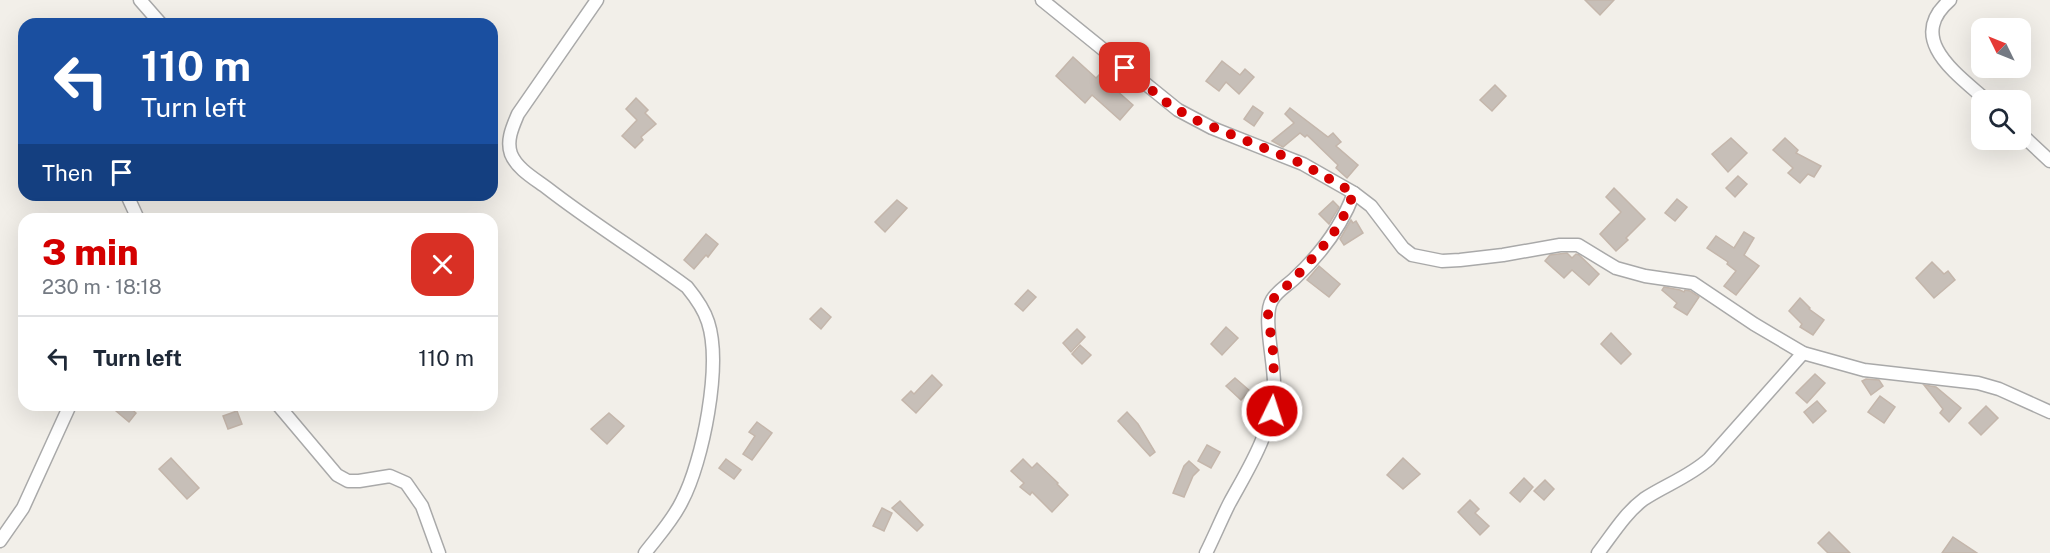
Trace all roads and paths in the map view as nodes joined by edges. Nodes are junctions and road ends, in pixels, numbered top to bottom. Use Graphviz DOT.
graph roads {
  1 [pos="140,0"];
  2 [pos="597,0"];
  3 [pos="1042,0"];
  4 [pos="1950,0"];
  5 [pos="156,18"];
  6 [pos="1975,90"];
  7 [pos="2031,143"];
  8 [pos="2050,161"];
  9 [pos="1354,193"];
  10 [pos="1803,353"];
  11 [pos="67,411"];
  12 [pos="283,411"];
  13 [pos="2050,412"];
  14 [pos="0,541"];
  15 [pos="439,553"];
  16 [pos="645,553"];
  17 [pos="1206,553"];
  18 [pos="1598,553"];
  1 -- 5 [label="street"];
  2 -- 16 [label="street"];
  3 -- 9 [label="street"];
  4 -- 6 [label="street"];
  7 -- 8 [label="street"];
  9 -- 10 [label="street"];
  9 -- 17 [label="street"];
  10 -- 13 [label="street"];
  10 -- 18 [label="street"];
  11 -- 14 [label="street"];
  12 -- 15 [label="street"];
}
